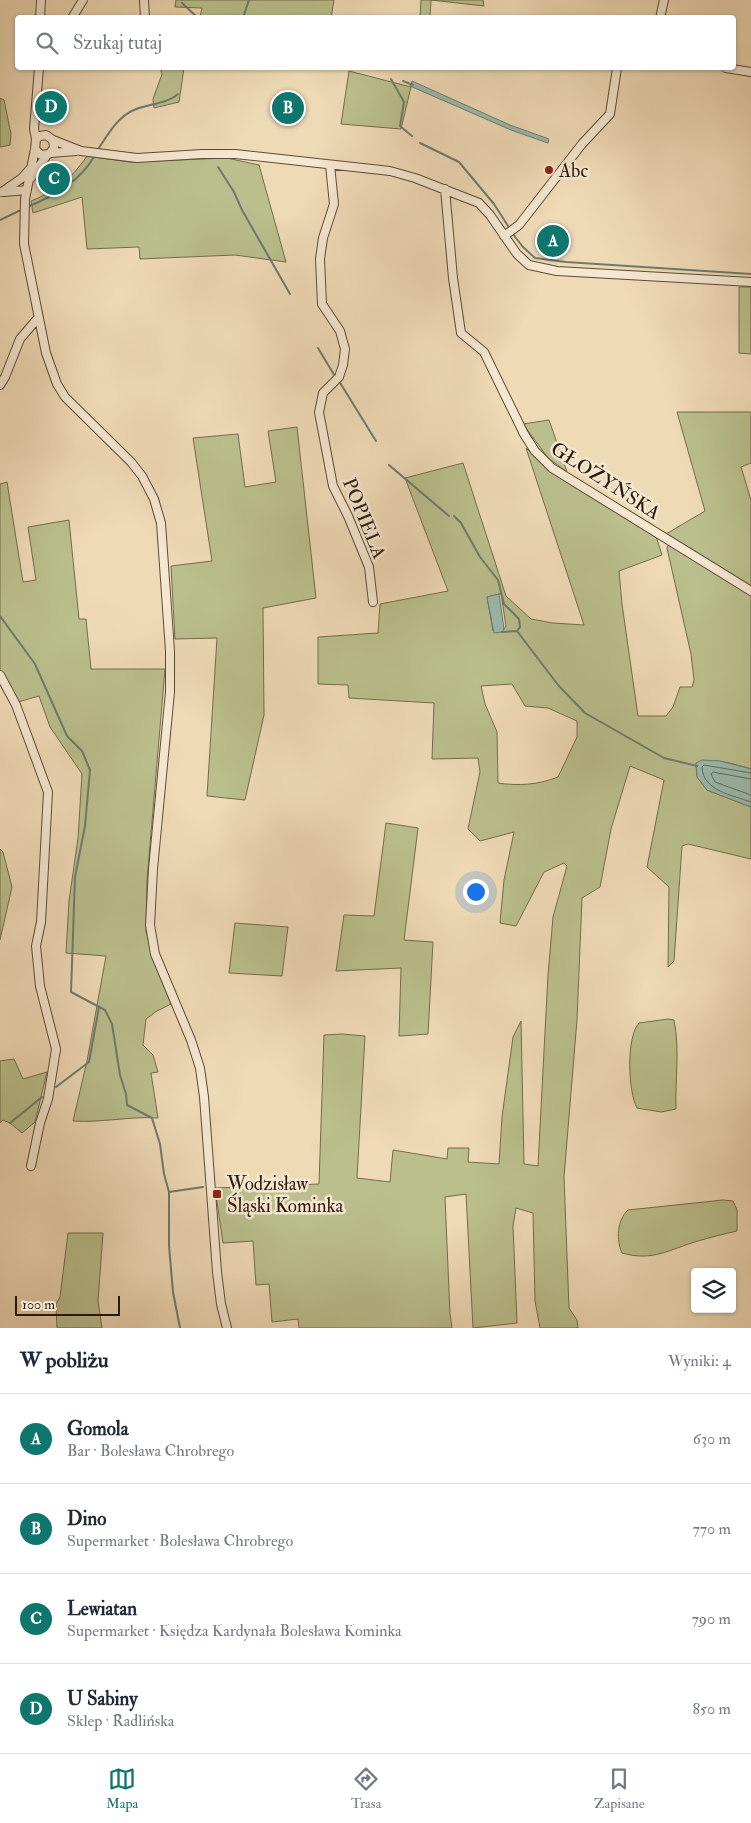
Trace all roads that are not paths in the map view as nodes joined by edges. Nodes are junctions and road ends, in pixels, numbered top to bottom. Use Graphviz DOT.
graph roads {
  1 [pos="41,0"];
  2 [pos="83,0"];
  3 [pos="144,0"];
  4 [pos="664,0"];
  5 [pos="40,15"];
  6 [pos="74,15"];
  7 [pos="145,15"];
  8 [pos="661,15"];
  9 [pos="39,70"];
  10 [pos="617,70"];
  11 [pos="736,70"];
  12 [pos="751,72"];
  13 [pos="35,117"];
  14 [pos="46,135"];
  15 [pos="36,139"];
  16 [pos="53,140"];
  17 [pos="35,149"];
  18 [pos="85,152"];
  19 [pos="49,154"];
  20 [pos="330,165"];
  21 [pos="32,167"];
  22 [pos="28,186"];
  23 [pos="445,189"];
  24 [pos="1,193"];
  25 [pos="509,232"];
  26 [pos="751,282"];
  27 [pos="38,318"];
  28 [pos="0,385"];
  29 [pos="751,591"];
  30 [pos="373,602"];
  31 [pos="0,675"];
  32 [pos="31,1166"];
  33 [pos="227,1328"];
  1 -- 5 [label="street"];
  2 -- 6 [label="street"];
  3 -- 7 [label="street"];
  4 -- 8 [label="street"];
  9 -- 13 [label="street"];
  10 -- 25 [label="street"];
  11 -- 12 [label="street"];
  13 -- 14 [label="street"];
  13 -- 15 [label="street"];
  14 -- 15 [label="street"];
  14 -- 16 [label="street"];
  15 -- 17 [label="street"];
  16 -- 18 [label="street"];
  16 -- 19 [label="street"];
  17 -- 19 [label="street"];
  17 -- 21 [label="street"];
  18 -- 19 [label="street"];
  18 -- 20 [label="street"];
  19 -- 22 [label="street"];
  20 -- 23 [label="street"];
  20 -- 30 [label="street, POPIELA"];
  21 -- 22 [label="street"];
  21 -- 24 [label="street"];
  22 -- 24 [label="street"];
  22 -- 27 [label="street"];
  23 -- 25 [label="street"];
  23 -- 29 [label="street, GŁOŻYŃSKA"];
  25 -- 26 [label="street"];
  27 -- 28 [label="street"];
  27 -- 33 [label="street"];
  31 -- 32 [label="street"];
}
